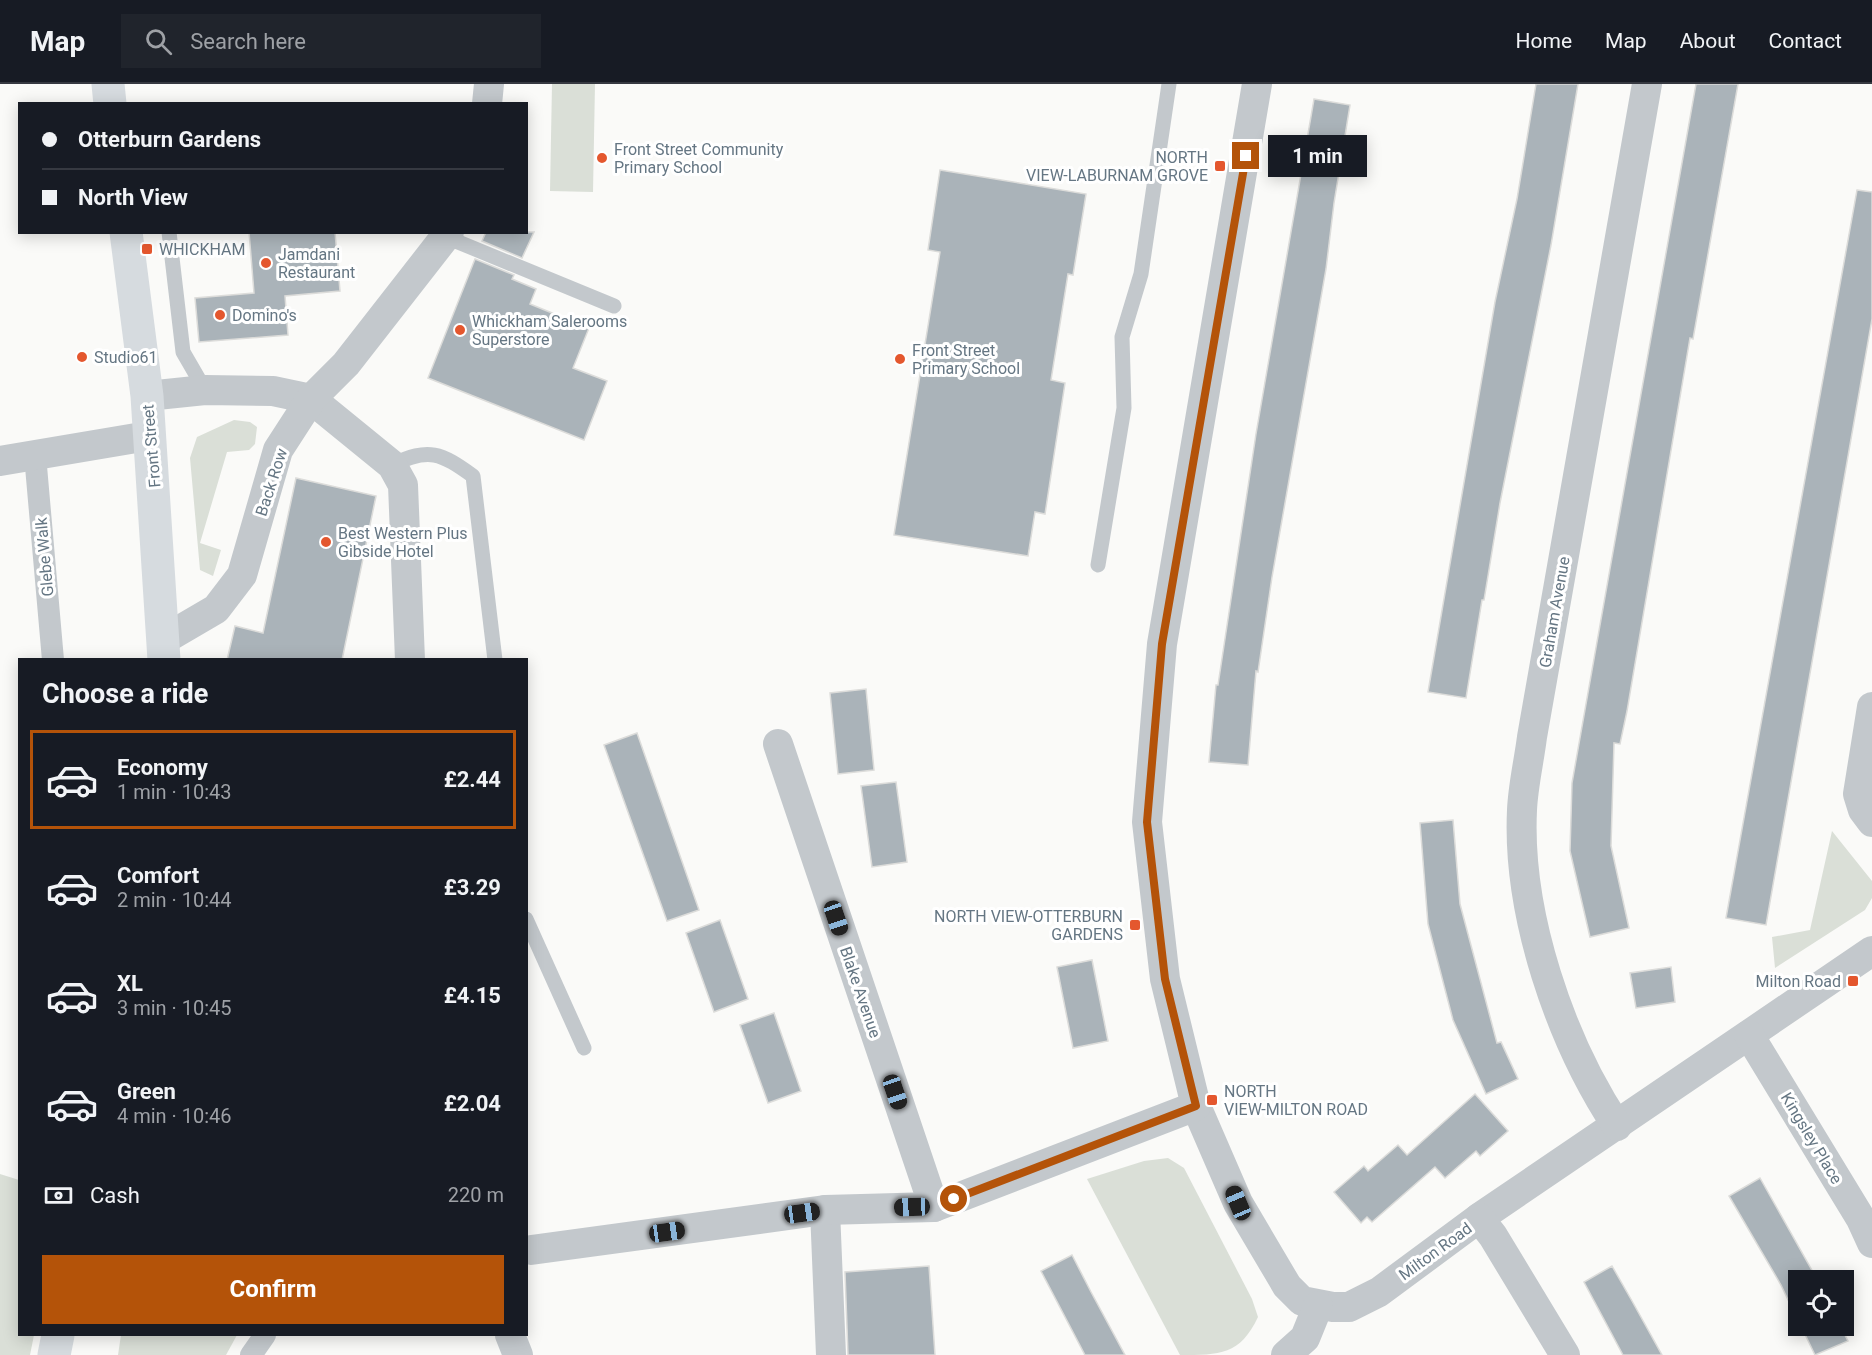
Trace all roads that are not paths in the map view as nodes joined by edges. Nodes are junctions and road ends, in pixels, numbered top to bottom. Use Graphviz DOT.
graph roads {
  1 [pos="489,84"];
  2 [pos="1169,84"];
  3 [pos="1257,84"];
  4 [pos="1647,84"];
  5 [pos="487,102"];
  6 [pos="126,234"];
  7 [pos="169,234"];
  8 [pos="448,235"];
  9 [pos="614,306"];
  10 [pos="206,390"];
  11 [pos="147,396"];
  12 [pos="311,399"];
  13 [pos="148,436"];
  14 [pos="35,455"];
  15 [pos="0,461"];
  16 [pos="392,465"];
  17 [pos="1098,565"];
  18 [pos="164,650"];
  19 [pos="53,658"];
  20 [pos="410,658"];
  21 [pos="495,658"];
  22 [pos="1872,707"];
  23 [pos="778,744"];
  24 [pos="1872,822"];
  25 [pos="528,923"];
  26 [pos="1872,951"];
  27 [pos="1749,1035"];
  28 [pos="584,1048"];
  29 [pos="1196,1106"];
  30 [pos="1617,1126"];
  31 [pos="934,1207"];
  32 [pos="825,1210"];
  33 [pos="1479,1218"];
  34 [pos="1872,1243"];
  35 [pos="531,1250"];
  36 [pos="1318,1306"];
  37 [pos="58,1336"];
  38 [pos="264,1336"];
  39 [pos="510,1336"];
  40 [pos="54,1355"];
  41 [pos="251,1355"];
  42 [pos="518,1355"];
  43 [pos="831,1355"];
  44 [pos="1286,1355"];
  45 [pos="1565,1355"];
  1 -- 5 [label="street"];
  2 -- 17 [label="lane"];
  3 -- 29 [label="street"];
  4 -- 30 [label="street, Graham Avenue"];
  6 -- 11 [label="main road, Front Street"];
  7 -- 10 [label="lane"];
  8 -- 9 [label="lane"];
  8 -- 12 [label="street, Back Row"];
  10 -- 11 [label="street"];
  10 -- 12 [label="street"];
  11 -- 13 [label="main road, Front Street"];
  12 -- 16 [label="street"];
  12 -- 18 [label="street, Back Row"];
  13 -- 14 [label="street"];
  13 -- 18 [label="main road, Front Street"];
  14 -- 15 [label="street"];
  14 -- 19 [label="street, Glebe Walk"];
  16 -- 20 [label="street"];
  16 -- 21 [label="lane"];
  22 -- 24 [label="street"];
  23 -- 31 [label="street, Blake Avenue"];
  25 -- 28 [label="lane"];
  26 -- 27 [label="street, Milton Road"];
  27 -- 30 [label="street, Milton Road"];
  27 -- 34 [label="street, Kingsley Place"];
  29 -- 31 [label="street"];
  29 -- 36 [label="street"];
  30 -- 33 [label="street, Milton Road"];
  31 -- 32 [label="street"];
  32 -- 35 [label="street"];
  32 -- 43 [label="street"];
  33 -- 36 [label="street, Milton Road"];
  33 -- 45 [label="street"];
  36 -- 44 [label="street"];
  37 -- 40 [label="main road"];
  38 -- 41 [label="street"];
  39 -- 42 [label="street"];
}
